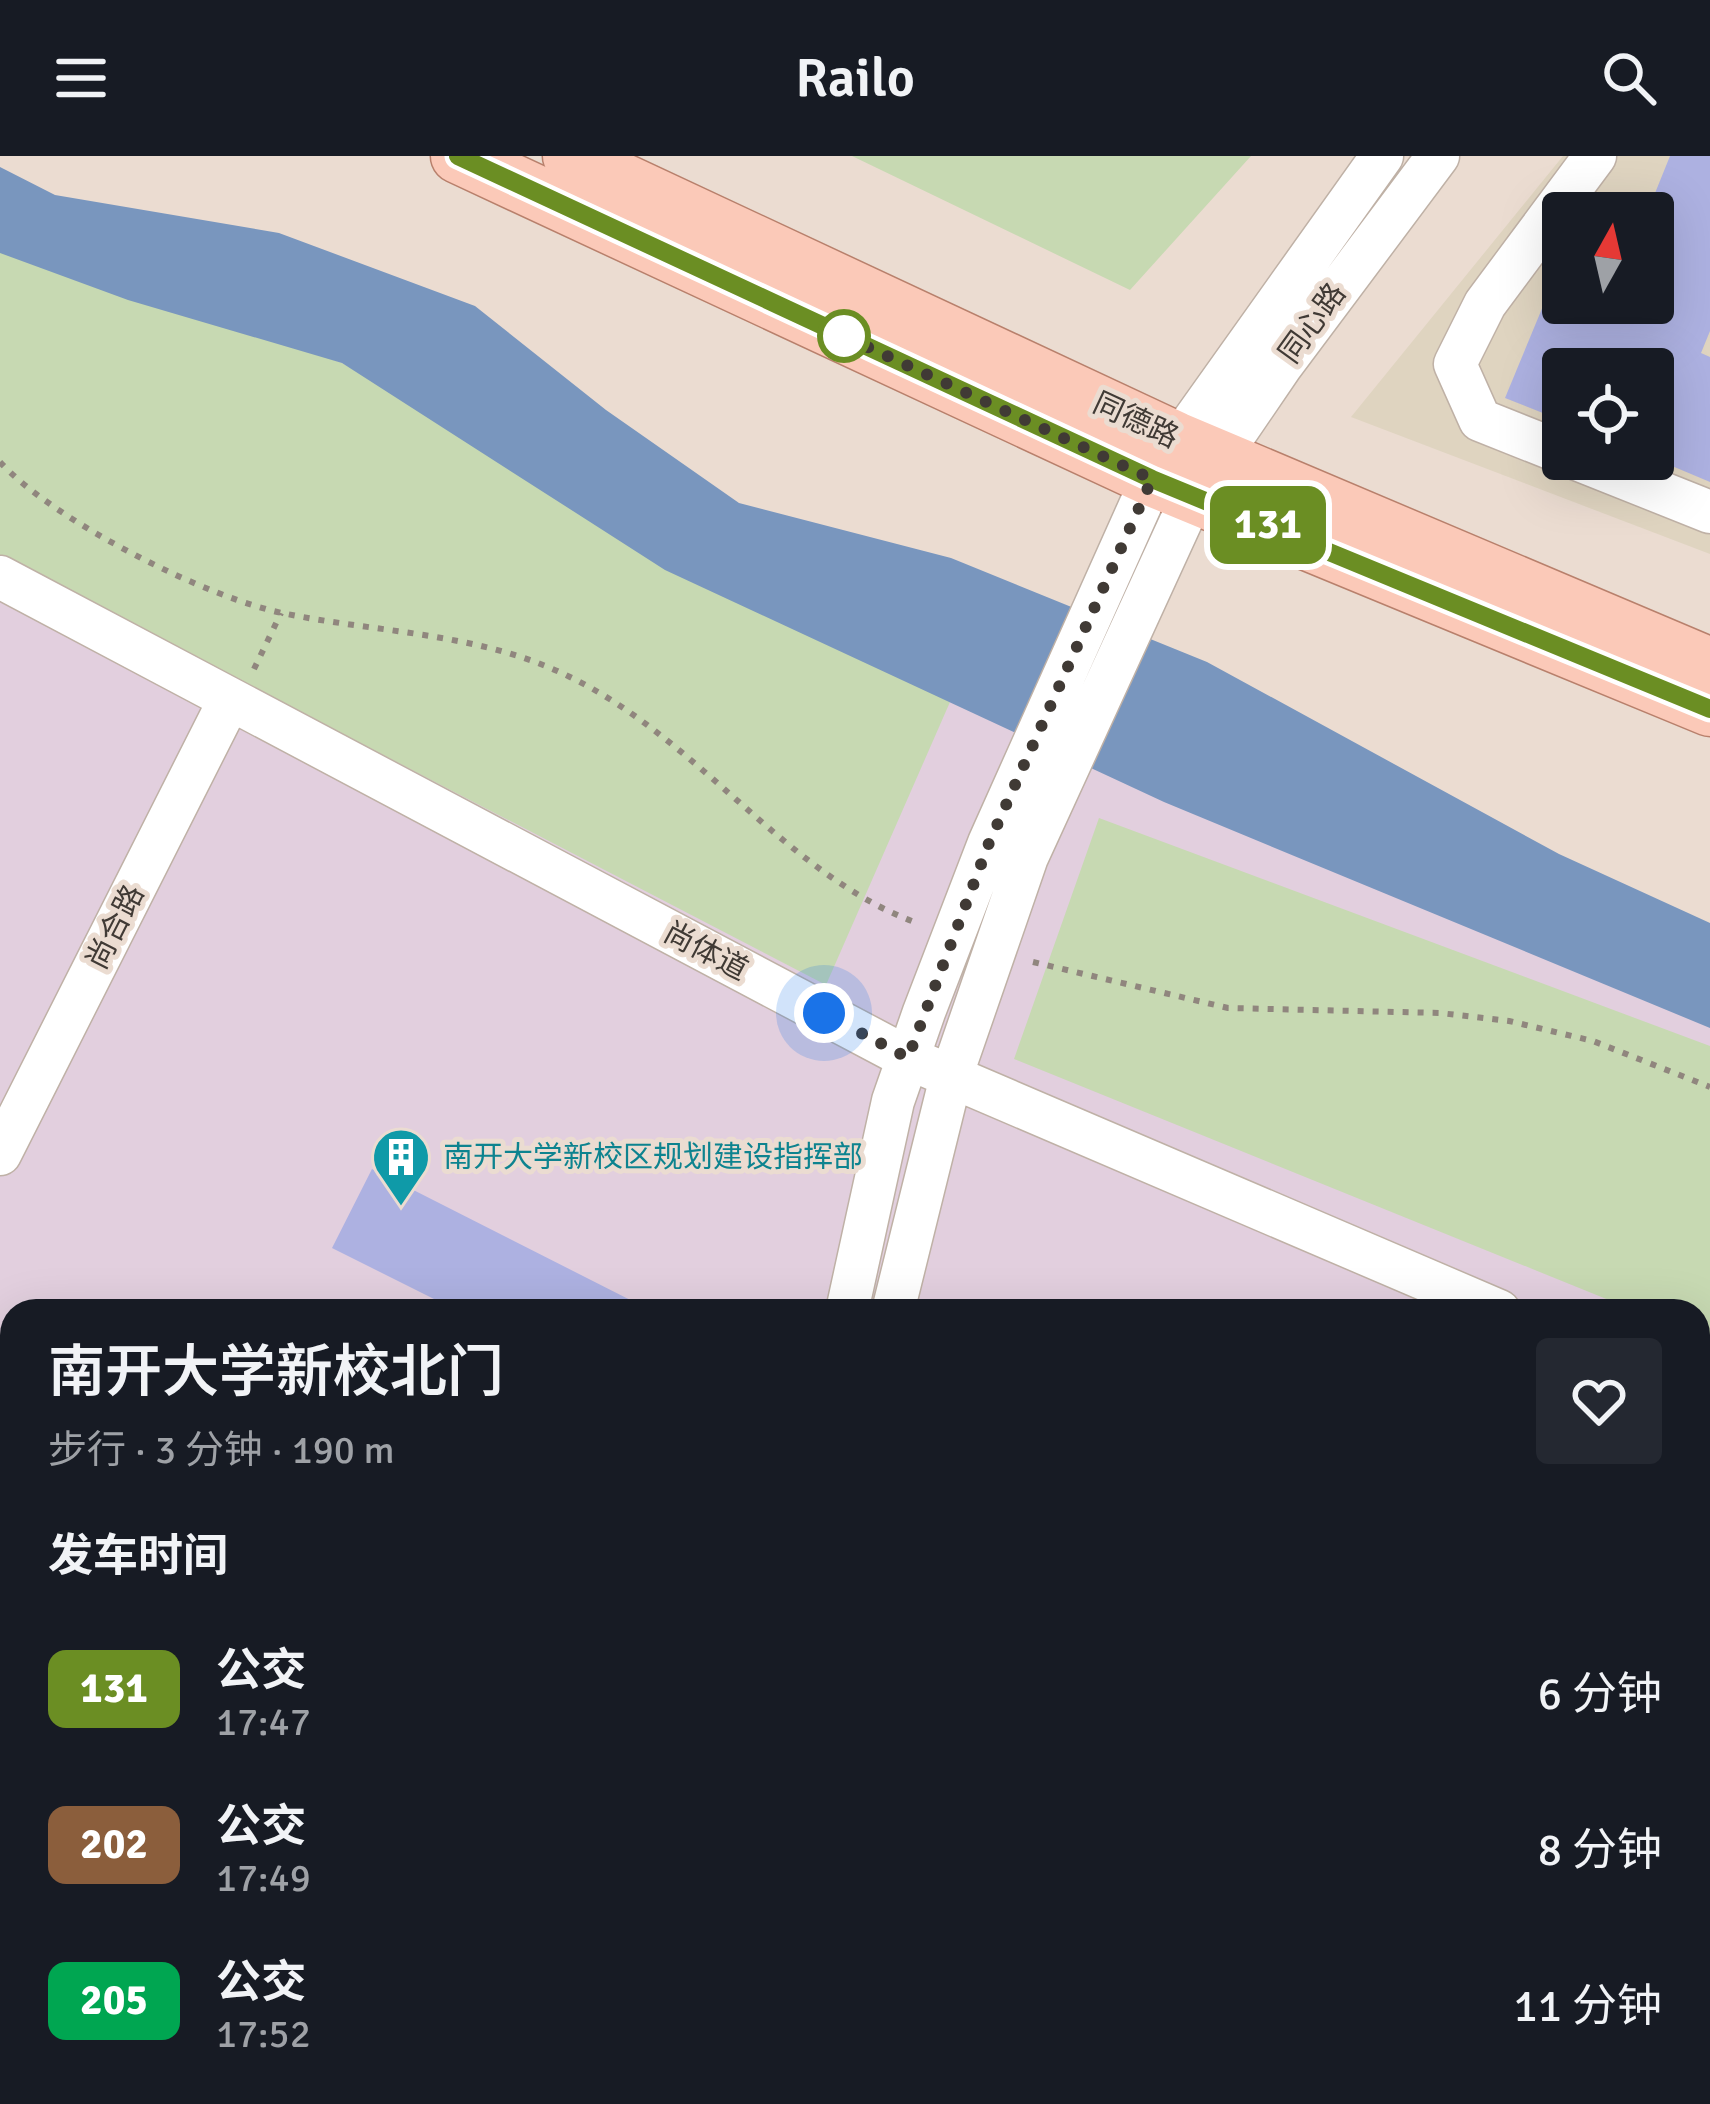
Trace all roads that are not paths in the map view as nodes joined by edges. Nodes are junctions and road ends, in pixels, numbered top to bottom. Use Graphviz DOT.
graph roads {
  1 [pos="458,156"];
  2 [pos="570,156"];
  3 [pos="1382,156"];
  4 [pos="1438,156"];
  5 [pos="1595,156"];
  6 [pos="1542,445"];
  7 [pos="1185,467"];
  8 [pos="1630,480"];
  9 [pos="1710,512"];
  10 [pos="0,577"];
  11 [pos="1710,665"];
  12 [pos="234,701"];
  13 [pos="1710,709"];
  14 [pos="1043,773"];
  15 [pos="1008,850"];
  16 [pos="908,1058"];
  17 [pos="951,1077"];
  18 [pos="0,1154"];
  19 [pos="850,1299"];
  20 [pos="896,1299"];
  21 [pos="1461,1299"];
  1 -- 7 [label="main road, 同德路"];
  2 -- 7 [label="main road, 同德路"];
  3 -- 7 [label="street, 同心路"];
  4 -- 7 [label="street, 同心路"];
  5 -- 6 [label="street"];
  7 -- 11 [label="main road, 同德路"];
  7 -- 13 [label="main road, 同德路"];
  7 -- 14 [label="street"];
  7 -- 14 [label="street"];
  8 -- 9 [label="street"];
  10 -- 12 [label="street, 尚体道"];
  12 -- 16 [label="street, 尚体道"];
  12 -- 18 [label="street, 尚合路"];
  14 -- 15 [label="street"];
  15 -- 16 [label="street"];
  15 -- 17 [label="street"];
  16 -- 17 [label="street, 尚体道"];
  16 -- 19 [label="street"];
  17 -- 20 [label="street"];
  17 -- 21 [label="street, 尚体道"];
}
